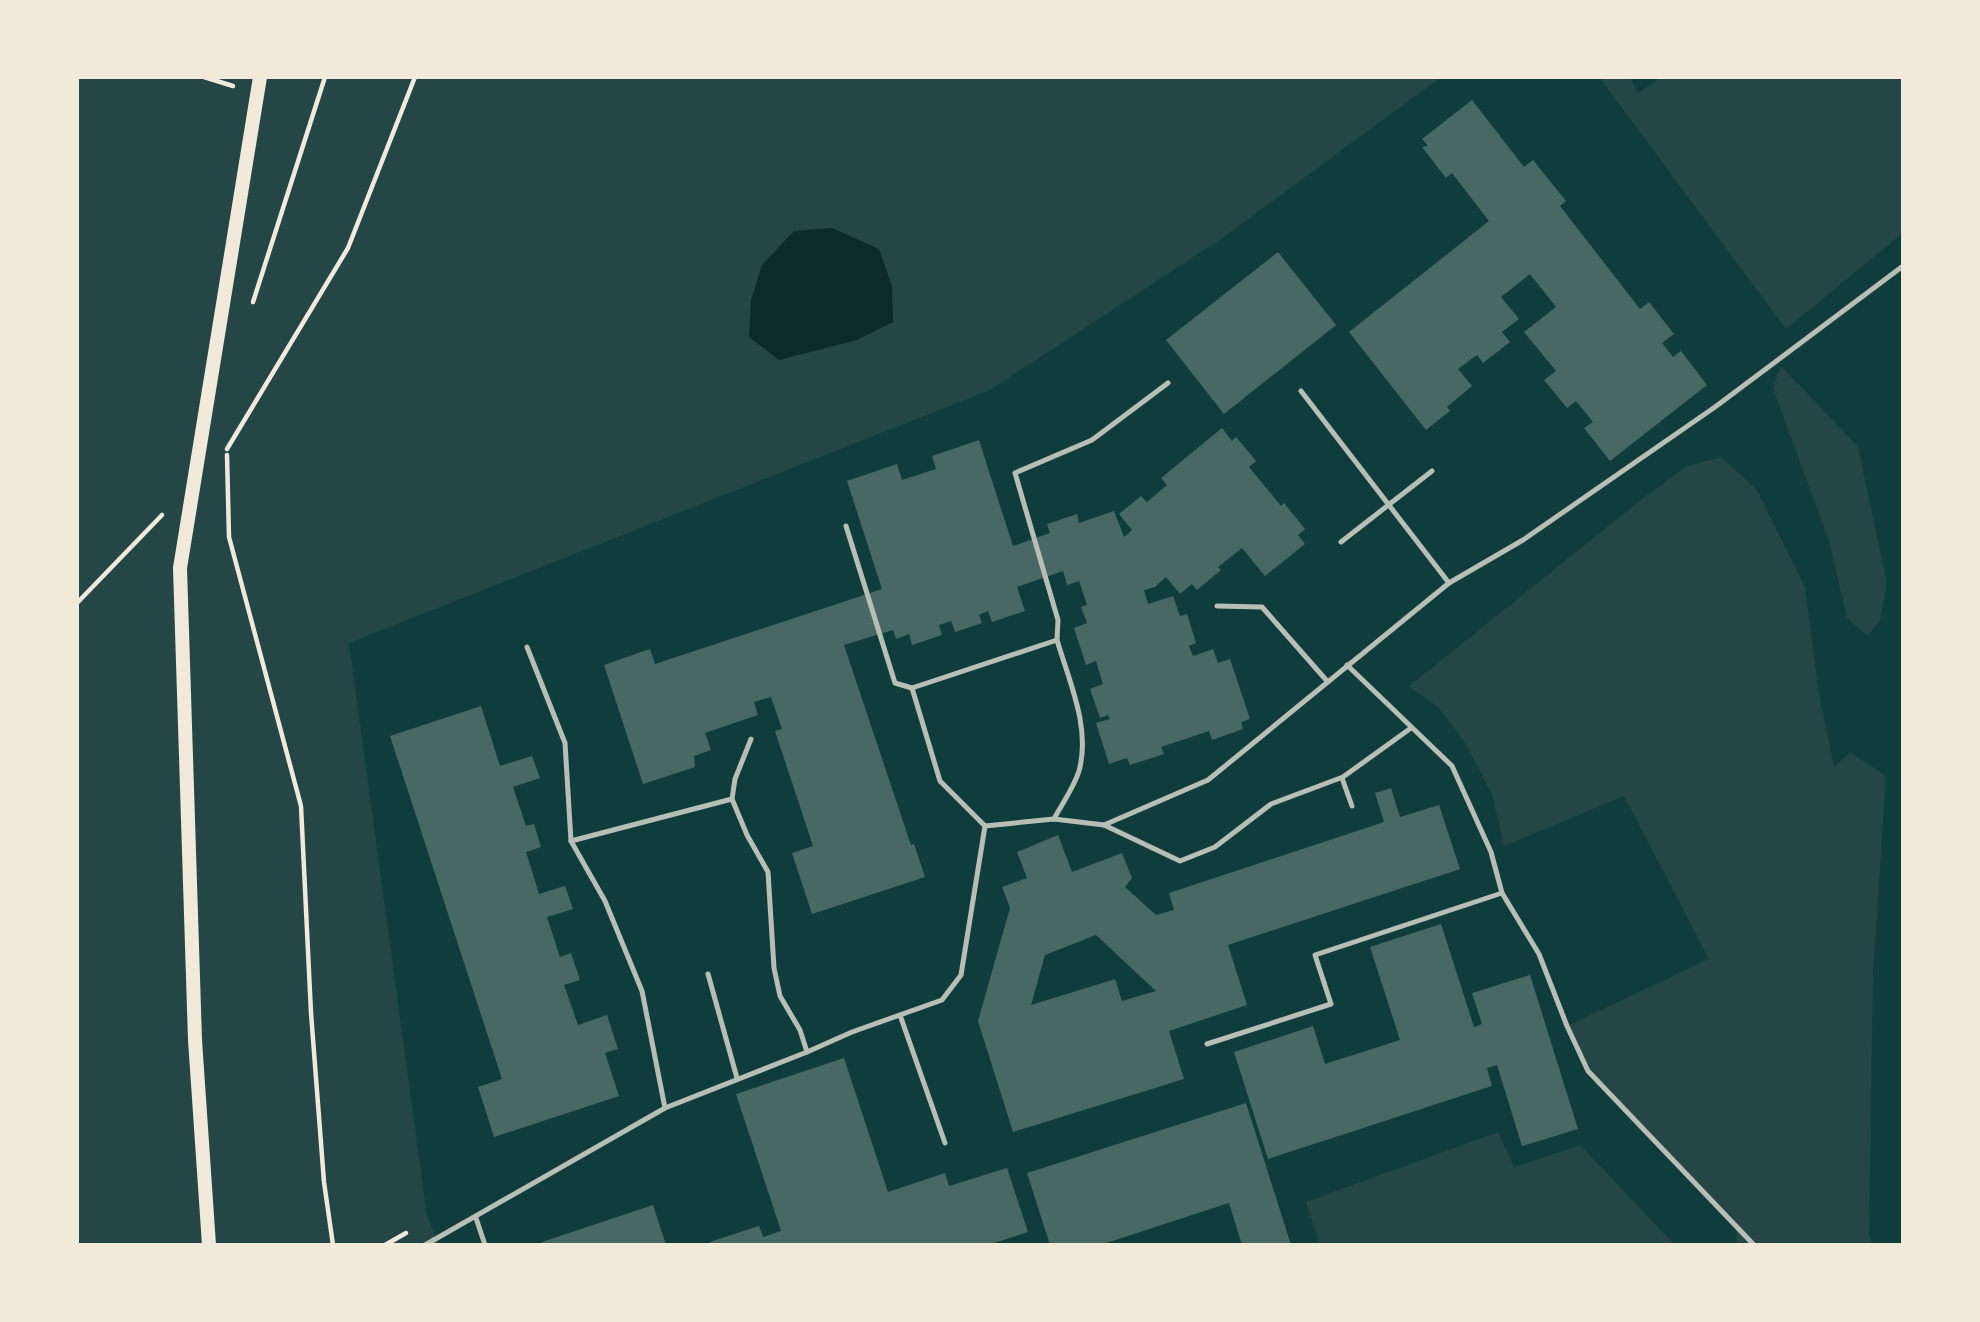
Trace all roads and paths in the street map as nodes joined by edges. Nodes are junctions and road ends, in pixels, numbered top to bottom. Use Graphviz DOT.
graph roads {
  1 [pos="260,77"];
  2 [pos="324,77"];
  3 [pos="415,77"];
  4 [pos="1903,266"];
  5 [pos="251,305"];
  6 [pos="1168,383"];
  7 [pos="1301,391"];
  8 [pos="225,439"];
  9 [pos="227,449"];
  10 [pos="1432,471"];
  11 [pos="193,483"];
  12 [pos="1389,504"];
  13 [pos="846,526"];
  14 [pos="1341,542"];
  15 [pos="1449,583"];
  16 [pos="77,603"];
  17 [pos="1217,606"];
  18 [pos="1057,640"];
  19 [pos="527,647"];
  20 [pos="1347,665"];
  21 [pos="1327,681"];
  22 [pos="912,688"];
  23 [pos="1410,728"];
  24 [pos="751,739"];
  25 [pos="1342,778"];
  26 [pos="732,799"];
  27 [pos="1352,806"];
  28 [pos="1054,818"];
  29 [pos="1104,825"];
  30 [pos="985,826"];
  31 [pos="571,841"];
  32 [pos="1502,893"];
  33 [pos="708,974"];
  34 [pos="900,1015"];
  35 [pos="1207,1044"];
  36 [pos="807,1052"];
  37 [pos="737,1078"];
  38 [pos="664,1108"];
  39 [pos="945,1143"];
  40 [pos="476,1217"];
  41 [pos="209,1245"];
  42 [pos="333,1245"];
  43 [pos="425,1245"];
  44 [pos="485,1245"];
  45 [pos="1754,1245"];
  1 -- 11 [label="main road"];
  2 -- 5 [label="path"];
  3 -- 9 [label="path"];
  4 -- 15 [label="lane"];
  6 -- 18 [label="lane"];
  7 -- 12 [label="lane"];
  8 -- 9 [label="path"];
  9 -- 11 [label="path"];
  9 -- 42 [label="path"];
  10 -- 12 [label="lane"];
  11 -- 16 [label="path"];
  11 -- 41 [label="main road"];
  12 -- 14 [label="lane"];
  12 -- 15 [label="lane"];
  13 -- 22 [label="lane"];
  15 -- 20 [label="lane"];
  17 -- 21 [label="lane"];
  18 -- 22 [label="lane"];
  18 -- 28 [label="lane"];
  19 -- 31 [label="lane"];
  20 -- 21 [label="lane"];
  20 -- 23 [label="lane"];
  21 -- 29 [label="lane"];
  22 -- 30 [label="lane"];
  23 -- 25 [label="lane"];
  23 -- 32 [label="lane"];
  24 -- 26 [label="lane"];
  25 -- 27 [label="lane"];
  25 -- 29 [label="lane"];
  26 -- 31 [label="lane"];
  26 -- 36 [label="lane"];
  28 -- 29 [label="lane"];
  28 -- 30 [label="lane"];
  30 -- 34 [label="lane"];
  31 -- 38 [label="lane"];
  32 -- 35 [label="lane"];
  32 -- 45 [label="lane"];
  33 -- 37 [label="lane"];
  34 -- 36 [label="lane"];
  34 -- 39 [label="lane"];
  36 -- 37 [label="lane"];
  37 -- 38 [label="lane"];
  38 -- 40 [label="lane"];
  40 -- 43 [label="lane"];
  40 -- 44 [label="lane"];
}
